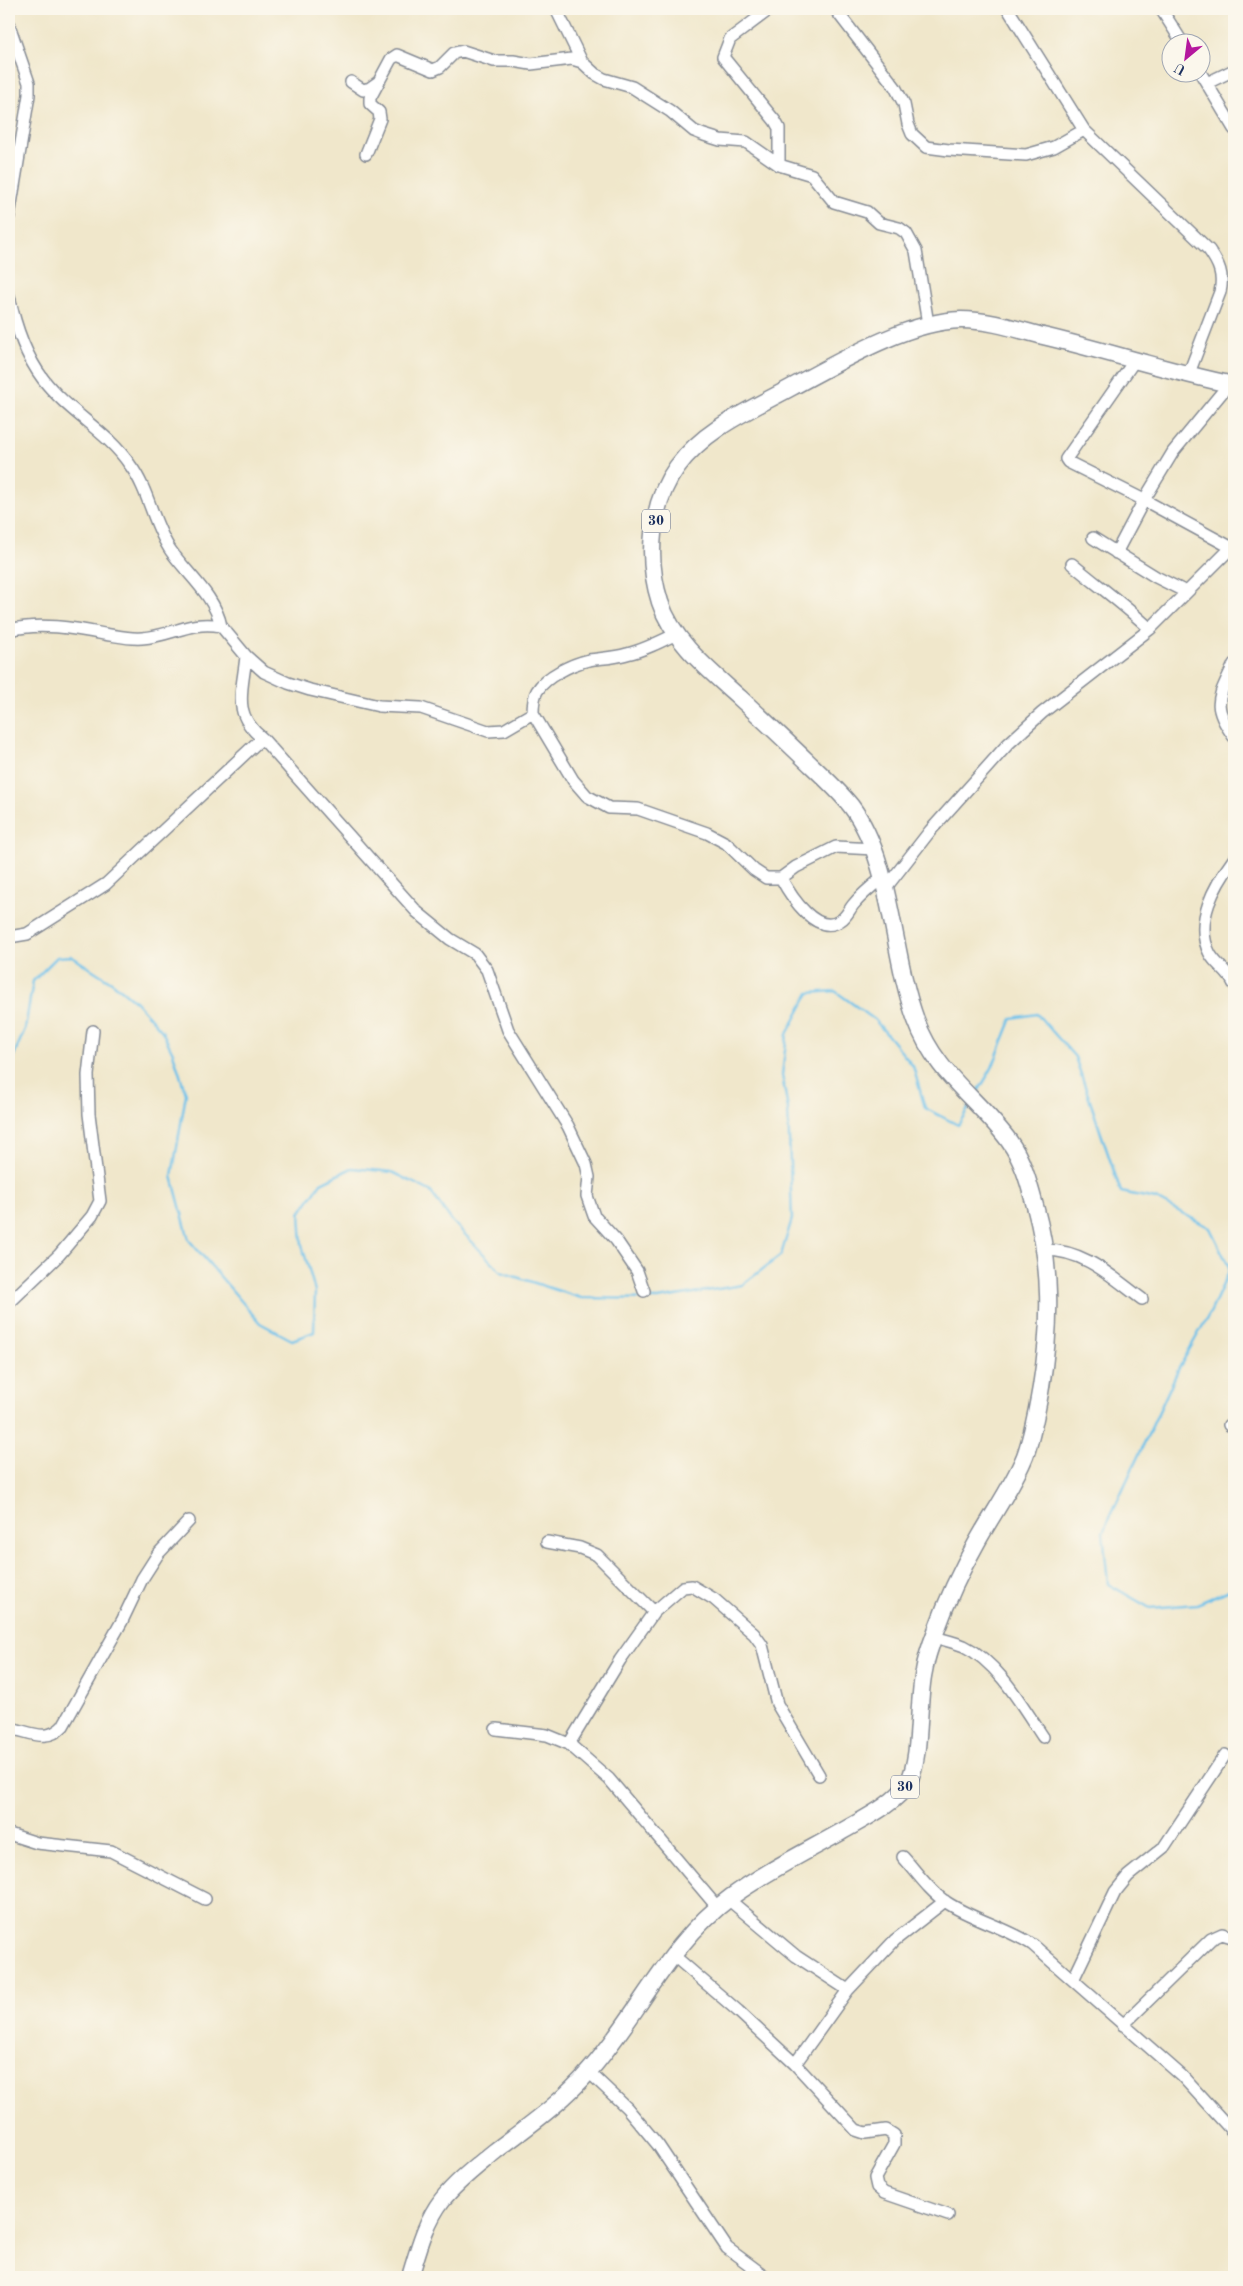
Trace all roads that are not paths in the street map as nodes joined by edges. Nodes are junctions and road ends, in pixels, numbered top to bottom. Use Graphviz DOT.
graph roads {
  1 [pos="556,9"];
  2 [pos="770,9"];
  3 [pos="835,9"];
  4 [pos="1008,9"];
  5 [pos="1161,9"];
  6 [pos="9,25"];
  7 [pos="1176,32"];
  8 [pos="582,62"];
  9 [pos="1234,70"];
  10 [pos="351,82"];
  11 [pos="379,82"];
  12 [pos="1207,83"];
  13 [pos="1234,129"];
  14 [pos="1084,130"];
  15 [pos="366,154"];
  16 [pos="779,165"];
  17 [pos="9,216"];
  18 [pos="9,296"];
  19 [pos="928,324"];
  20 [pos="1135,360"];
  21 [pos="1189,373"];
  22 [pos="1232,384"];
  23 [pos="1144,500"];
  24 [pos="1093,538"];
  25 [pos="1234,547"];
  26 [pos="1116,553"];
  27 [pos="1072,564"];
  28 [pos="1186,592"];
  29 [pos="221,626"];
  30 [pos="1150,629"];
  31 [pos="9,630"];
  32 [pos="676,634"];
  33 [pos="246,656"];
  34 [pos="1234,664"];
  35 [pos="533,713"];
  36 [pos="1234,736"];
  37 [pos="262,738"];
  38 [pos="874,849"];
  39 [pos="1234,859"];
  40 [pos="781,878"];
  41 [pos="883,884"];
  42 [pos="9,937"];
  43 [pos="1234,984"];
  44 [pos="93,1031"];
  45 [pos="1045,1250"];
  46 [pos="644,1291"];
  47 [pos="1142,1299"];
  48 [pos="9,1303"];
  49 [pos="189,1521"];
  50 [pos="547,1542"];
  51 [pos="654,1612"];
  52 [pos="934,1637"];
  53 [pos="9,1728"];
  54 [pos="496,1729"];
  55 [pos="1043,1737"];
  56 [pos="569,1744"];
  57 [pos="1225,1755"];
  58 [pos="820,1775"];
  59 [pos="9,1834"];
  60 [pos="903,1856"];
  61 [pos="205,1899"];
  62 [pos="945,1901"];
  63 [pos="723,1903"];
  64 [pos="1232,1937"];
  65 [pos="673,1955"];
  66 [pos="1073,1980"];
  67 [pos="848,1990"];
  68 [pos="1123,2025"];
  69 [pos="795,2064"];
  70 [pos="589,2072"];
  71 [pos="1234,2133"];
  72 [pos="948,2215"];
  73 [pos="410,2277"];
  74 [pos="766,2277"];
  1 -- 8 [label="street"];
  2 -- 16 [label="street"];
  3 -- 14 [label="street"];
  4 -- 14 [label="street"];
  5 -- 7 [label="street"];
  6 -- 17 [label="street"];
  8 -- 11 [label="street"];
  8 -- 16 [label="street"];
  9 -- 12 [label="street"];
  10 -- 11 [label="street"];
  11 -- 15 [label="street"];
  12 -- 13 [label="street"];
  14 -- 21 [label="street"];
  16 -- 19 [label="street"];
  18 -- 29 [label="street"];
  19 -- 20 [label="highway, 30"];
  19 -- 32 [label="highway, 30"];
  20 -- 21 [label="highway, 30"];
  20 -- 23 [label="street"];
  21 -- 22 [label="highway, 30"];
  22 -- 23 [label="street"];
  23 -- 25 [label="street"];
  23 -- 26 [label="street"];
  24 -- 26 [label="street"];
  25 -- 28 [label="street"];
  26 -- 28 [label="street"];
  27 -- 30 [label="street"];
  28 -- 30 [label="street"];
  29 -- 31 [label="street"];
  29 -- 33 [label="street"];
  30 -- 41 [label="street"];
  32 -- 35 [label="street"];
  32 -- 38 [label="highway, 30"];
  33 -- 35 [label="street"];
  33 -- 37 [label="street"];
  34 -- 36 [label="street"];
  35 -- 40 [label="street"];
  37 -- 42 [label="street"];
  37 -- 46 [label="street"];
  38 -- 40 [label="street"];
  38 -- 41 [label="highway, 30"];
  39 -- 43 [label="street"];
  40 -- 41 [label="street"];
  41 -- 45 [label="highway, 30"];
  44 -- 48 [label="street"];
  45 -- 47 [label="street"];
  45 -- 52 [label="highway, 30"];
  49 -- 53 [label="street"];
  50 -- 51 [label="street"];
  51 -- 56 [label="street"];
  51 -- 58 [label="street"];
  52 -- 55 [label="street"];
  52 -- 63 [label="highway, 30"];
  54 -- 56 [label="street"];
  56 -- 63 [label="street"];
  57 -- 66 [label="street"];
  59 -- 61 [label="street"];
  60 -- 62 [label="street"];
  62 -- 66 [label="street"];
  62 -- 67 [label="street"];
  63 -- 65 [label="highway, 30"];
  63 -- 67 [label="street"];
  64 -- 68 [label="street"];
  65 -- 69 [label="street"];
  65 -- 70 [label="highway, 30"];
  66 -- 68 [label="street"];
  67 -- 69 [label="street"];
  68 -- 71 [label="street"];
  69 -- 72 [label="street"];
  70 -- 73 [label="highway, 30"];
  70 -- 74 [label="street"];
}
